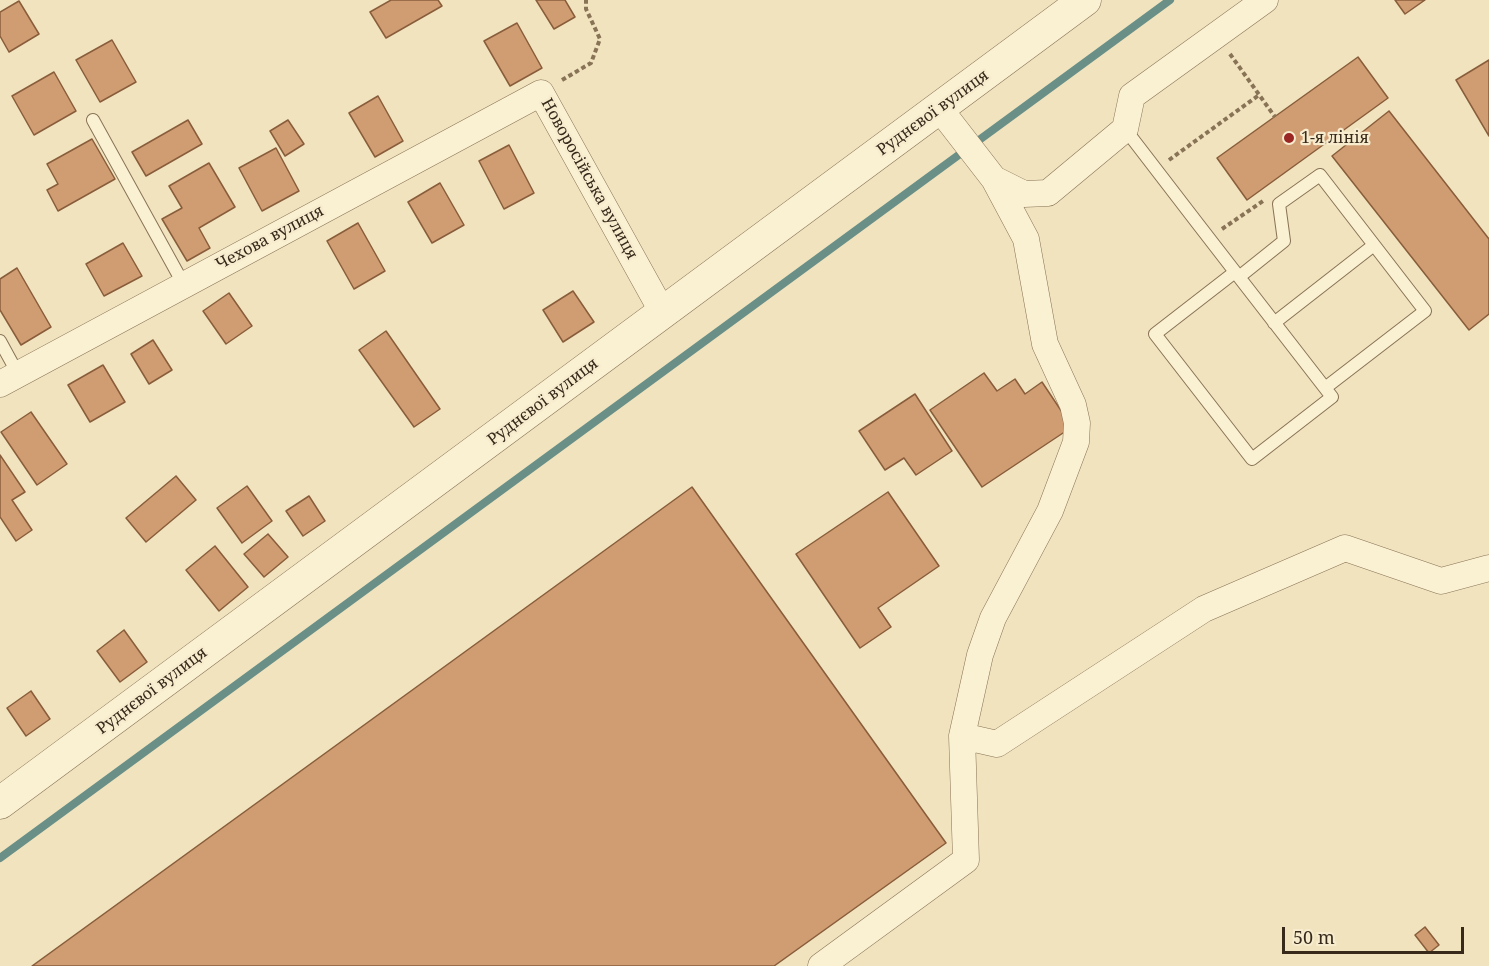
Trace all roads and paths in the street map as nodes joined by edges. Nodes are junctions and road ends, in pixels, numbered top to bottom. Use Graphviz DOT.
graph roads {
  1 [pos="586,0"];
  2 [pos="1085,0"];
  3 [pos="1265,0"];
  4 [pos="1216,35"];
  5 [pos="541,93"];
  6 [pos="1259,95"];
  7 [pos="939,108"];
  8 [pos="1275,117"];
  9 [pos="93,120"];
  10 [pos="1125,129"];
  11 [pos="1156,170"];
  12 [pos="994,179"];
  13 [pos="1272,195"];
  14 [pos="1209,238"];
  15 [pos="1374,245"];
  16 [pos="1237,275"];
  17 [pos="184,285"];
  18 [pos="663,313"];
  19 [pos="1274,322"];
  20 [pos="0,341"];
  21 [pos="9,379"];
  22 [pos="1325,388"];
  23 [pos="1489,568"];
  24 [pos="962,736"];
  25 [pos="0,803"];
  26 [pos="821,966"];
  1 -- 5 [label="path, Новоросійська вулиця"];
  2 -- 7 [label="street, Руднєвої вулиця"];
  3 -- 4 [label="street"];
  4 -- 6 [label="path"];
  4 -- 10 [label="street"];
  5 -- 17 [label="street, Чехова вулиця"];
  5 -- 18 [label="street, Новоросійська вулиця"];
  6 -- 8 [label="path"];
  6 -- 11 [label="path"];
  7 -- 12 [label="street"];
  7 -- 18 [label="street, Руднєвої вулиця"];
  9 -- 17 [label="lane"];
  10 -- 11 [label="lane"];
  10 -- 12 [label="street"];
  11 -- 14 [label="lane"];
  12 -- 24 [label="street"];
  13 -- 14 [label="path"];
  14 -- 16 [label="lane"];
  15 -- 16 [label="lane"];
  15 -- 19 [label="lane"];
  15 -- 22 [label="lane"];
  16 -- 19 [label="lane"];
  16 -- 22 [label="lane"];
  17 -- 21 [label="street, Чехова вулиця"];
  18 -- 25 [label="street, Руднєвої вулиця"];
  19 -- 22 [label="lane"];
  20 -- 21 [label="lane"];
  23 -- 24 [label="street"];
  24 -- 26 [label="street"];
}
